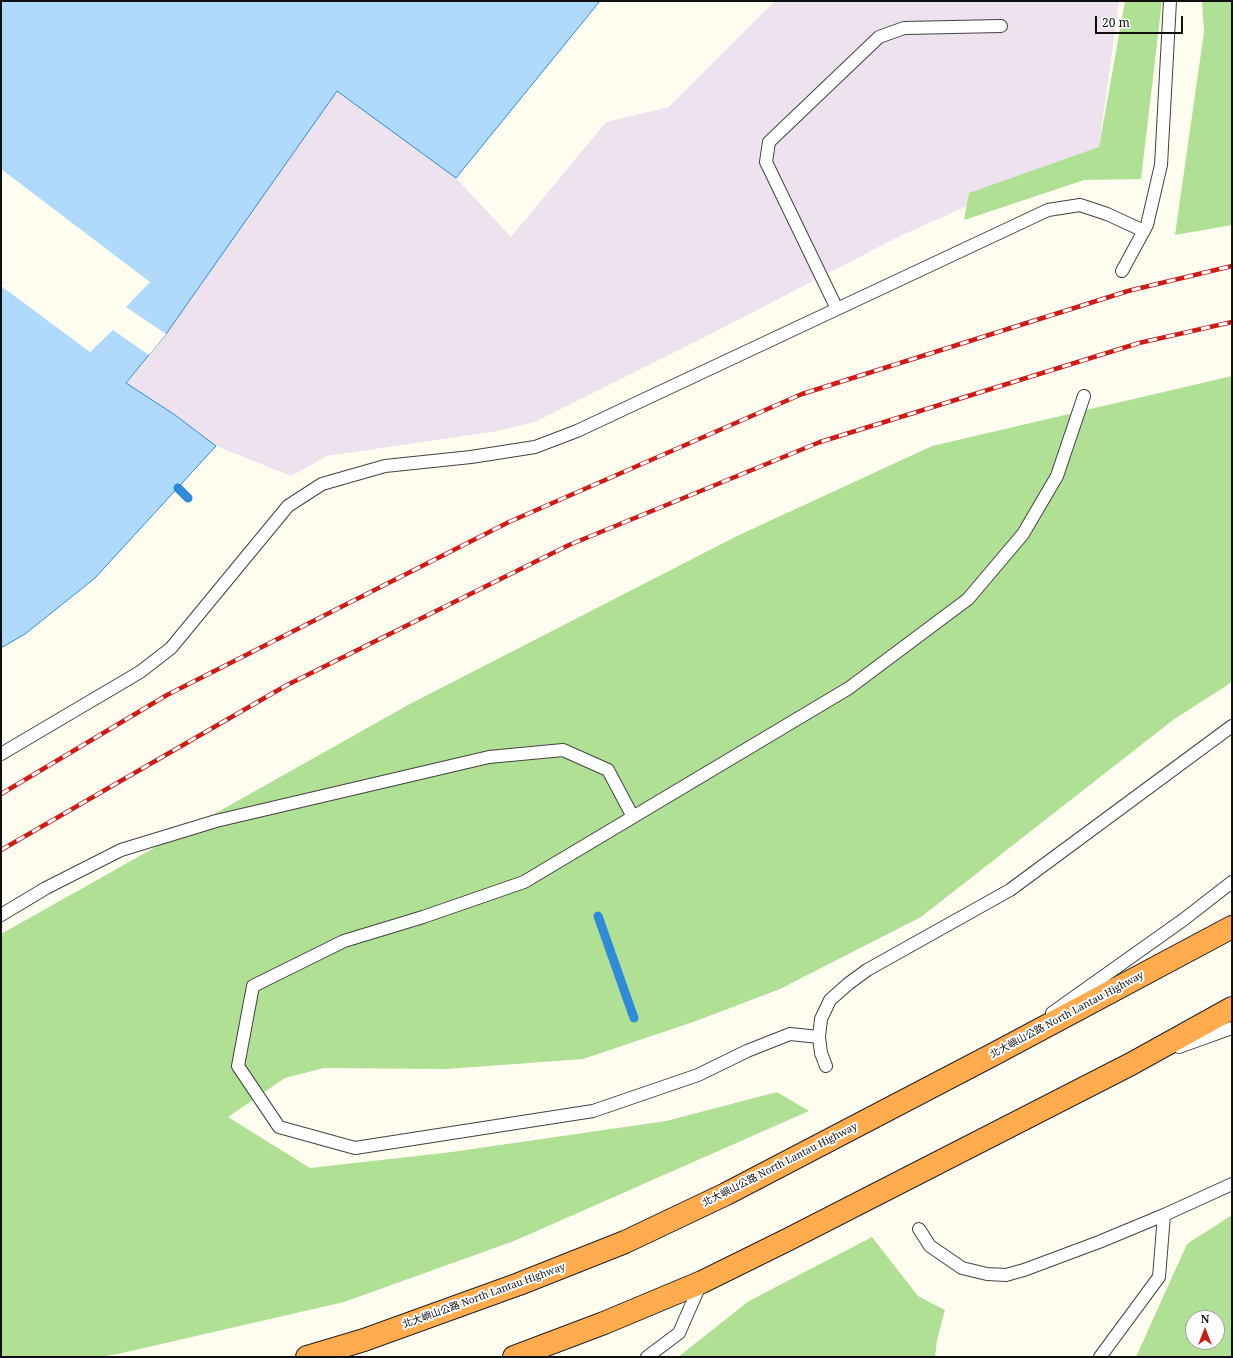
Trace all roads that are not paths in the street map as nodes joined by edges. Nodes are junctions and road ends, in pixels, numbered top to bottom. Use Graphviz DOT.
graph roads {
  1 [pos="1170,1"];
  2 [pos="1001,26"];
  3 [pos="1144,231"];
  4 [pos="1122,271"];
  5 [pos="837,309"];
  6 [pos="1084,396"];
  7 [pos="1232,726"];
  8 [pos="1,754"];
  9 [pos="633,817"];
  10 [pos="1232,882"];
  11 [pos="1,915"];
  12 [pos="1232,926"];
  13 [pos="1232,1008"];
  14 [pos="1232,1028"];
  15 [pos="819,1037"];
  16 [pos="996,1053"];
  17 [pos="1131,1064"];
  18 [pos="826,1066"];
  19 [pos="1232,1184"];
  20 [pos="1164,1215"];
  21 [pos="919,1230"];
  22 [pos="702,1282"];
  23 [pos="307,1357"];
  24 [pos="514,1357"];
  25 [pos="647,1357"];
  26 [pos="1100,1357"];
  1 -- 3 [label="lane"];
  2 -- 5 [label="lane"];
  3 -- 4 [label="lane"];
  3 -- 5 [label="lane"];
  5 -- 8 [label="lane"];
  6 -- 9 [label="lane"];
  7 -- 15 [label="lane"];
  9 -- 11 [label="lane"];
  9 -- 15 [label="lane"];
  10 -- 16 [label="lane"];
  12 -- 16 [label="highway, 北大嶼山公路 North Lantau Highway"];
  13 -- 17 [label="highway"];
  14 -- 17 [label="lane"];
  15 -- 18 [label="lane"];
  16 -- 23 [label="highway, 北大嶼山公路 North Lantau Highway"];
  17 -- 22 [label="highway"];
  19 -- 20 [label="lane"];
  20 -- 21 [label="lane"];
  20 -- 26 [label="lane"];
  22 -- 24 [label="highway"];
  22 -- 25 [label="lane"];
}
